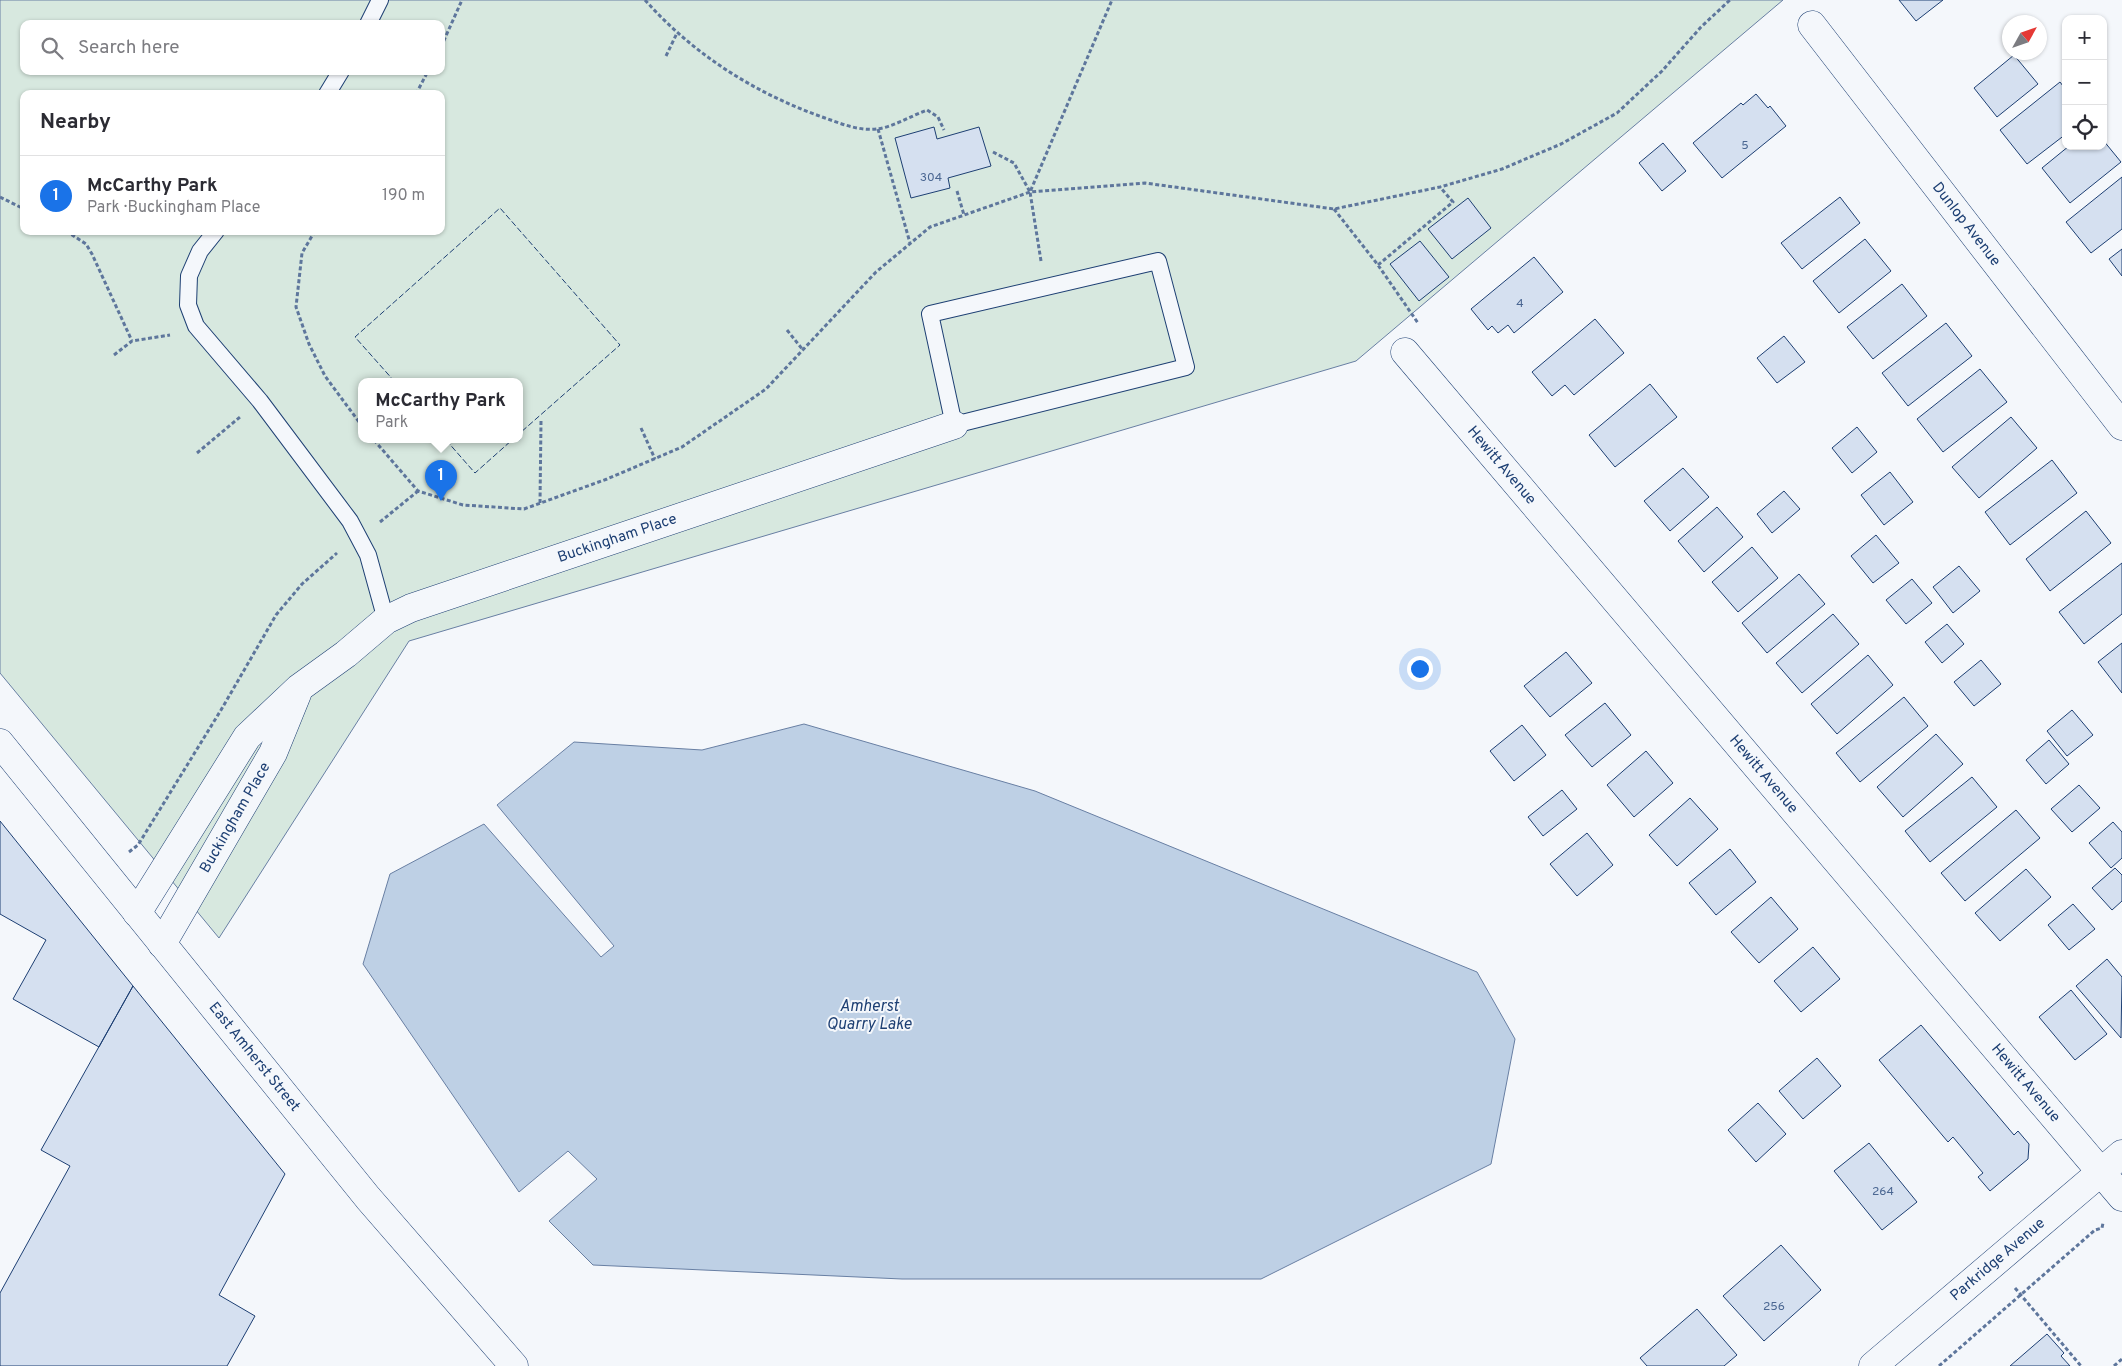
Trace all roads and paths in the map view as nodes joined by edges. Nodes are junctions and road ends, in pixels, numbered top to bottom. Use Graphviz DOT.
graph roads {
  1 [pos="380,0"];
  2 [pos="462,0"];
  3 [pos="646,0"];
  4 [pos="1112,0"];
  5 [pos="370,20"];
  6 [pos="1812,25"];
  7 [pos="677,33"];
  8 [pos="445,39"];
  9 [pos="666,56"];
  10 [pos="339,75"];
  11 [pos="426,75"];
  12 [pos="329,90"];
  13 [pos="418,90"];
  14 [pos="878,129"];
  15 [pos="944,130"];
  16 [pos="993,152"];
  17 [pos="1440,187"];
  18 [pos="958,191"];
  19 [pos="1030,192"];
  20 [pos="0,197"];
  21 [pos="20,207"];
  22 [pos="1334,210"];
  23 [pos="964,215"];
  24 [pos="72,235"];
  25 [pos="213,235"];
  26 [pos="313,235"];
  27 [pos="910,244"];
  28 [pos="1038,247"];
  29 [pos="1378,265"];
  30 [pos="1420,325"];
  31 [pos="787,330"];
  32 [pos="172,334"];
  33 [pos="132,341"];
  34 [pos="803,350"];
  35 [pos="1405,352"];
  36 [pos="114,355"];
  37 [pos="358,421"];
  38 [pos="541,421"];
  39 [pos="954,425"];
  40 [pos="2122,426"];
  41 [pos="641,428"];
  42 [pos="216,437"];
  43 [pos="377,443"];
  44 [pos="197,453"];
  45 [pos="655,459"];
  46 [pos="540,503"];
  47 [pos="374,526"];
  48 [pos="344,547"];
  49 [pos="386,620"];
  50 [pos="299,688"];
  51 [pos="0,743"];
  52 [pos="138,845"];
  53 [pos="138,913"];
  54 [pos="162,944"];
  55 [pos="2122,1154"];
  56 [pos="2101,1172"];
  57 [pos="2122,1197"];
  58 [pos="2102,1228"];
  59 [pos="2011,1283"];
  60 [pos="2021,1295"];
  61 [pos="2122,1359"];
  62 [pos="514,1366"];
  63 [pos="1873,1366"];
  64 [pos="1938,1366"];
  65 [pos="2081,1366"];
  66 [pos="2114,1366"];
  1 -- 5 [label="lane"];
  2 -- 8 [label="path"];
  3 -- 7 [label="path"];
  4 -- 19 [label="path"];
  6 -- 40 [label="street, Dunlop Avenue"];
  7 -- 9 [label="path"];
  7 -- 14 [label="path"];
  10 -- 12 [label="lane"];
  11 -- 13 [label="path"];
  14 -- 15 [label="path"];
  14 -- 27 [label="path"];
  16 -- 19 [label="path"];
  17 -- 29 [label="path"];
  18 -- 23 [label="path"];
  19 -- 28 [label="path"];
  20 -- 21 [label="path"];
  22 -- 29 [label="path"];
  24 -- 33 [label="path"];
  25 -- 49 [label="lane"];
  26 -- 37 [label="path"];
  29 -- 30 [label="path"];
  31 -- 34 [label="path"];
  32 -- 33 [label="path"];
  33 -- 36 [label="path"];
  35 -- 56 [label="street, Hewitt Avenue"];
  38 -- 46 [label="path"];
  39 -- 39 [label="lane"];
  39 -- 49 [label="street, Buckingham Place"];
  41 -- 45 [label="path"];
  42 -- 44 [label="path"];
  43 -- 47 [label="path"];
  48 -- 52 [label="path"];
  49 -- 50 [label="street, Buckingham Place"];
  50 -- 53 [label="street, Buckingham Place"];
  50 -- 54 [label="street, Buckingham Place"];
  51 -- 53 [label="street, East Amherst Street"];
  53 -- 54 [label="street, East Amherst Street"];
  54 -- 62 [label="street, East Amherst Street"];
  55 -- 56 [label="street, Parkridge Avenue"];
  56 -- 57 [label="street, Hewitt Avenue"];
  56 -- 63 [label="street, Parkridge Avenue"];
  58 -- 60 [label="path"];
  59 -- 60 [label="path"];
  60 -- 64 [label="path"];
  60 -- 65 [label="path"];
  61 -- 66 [label="path"];
}
